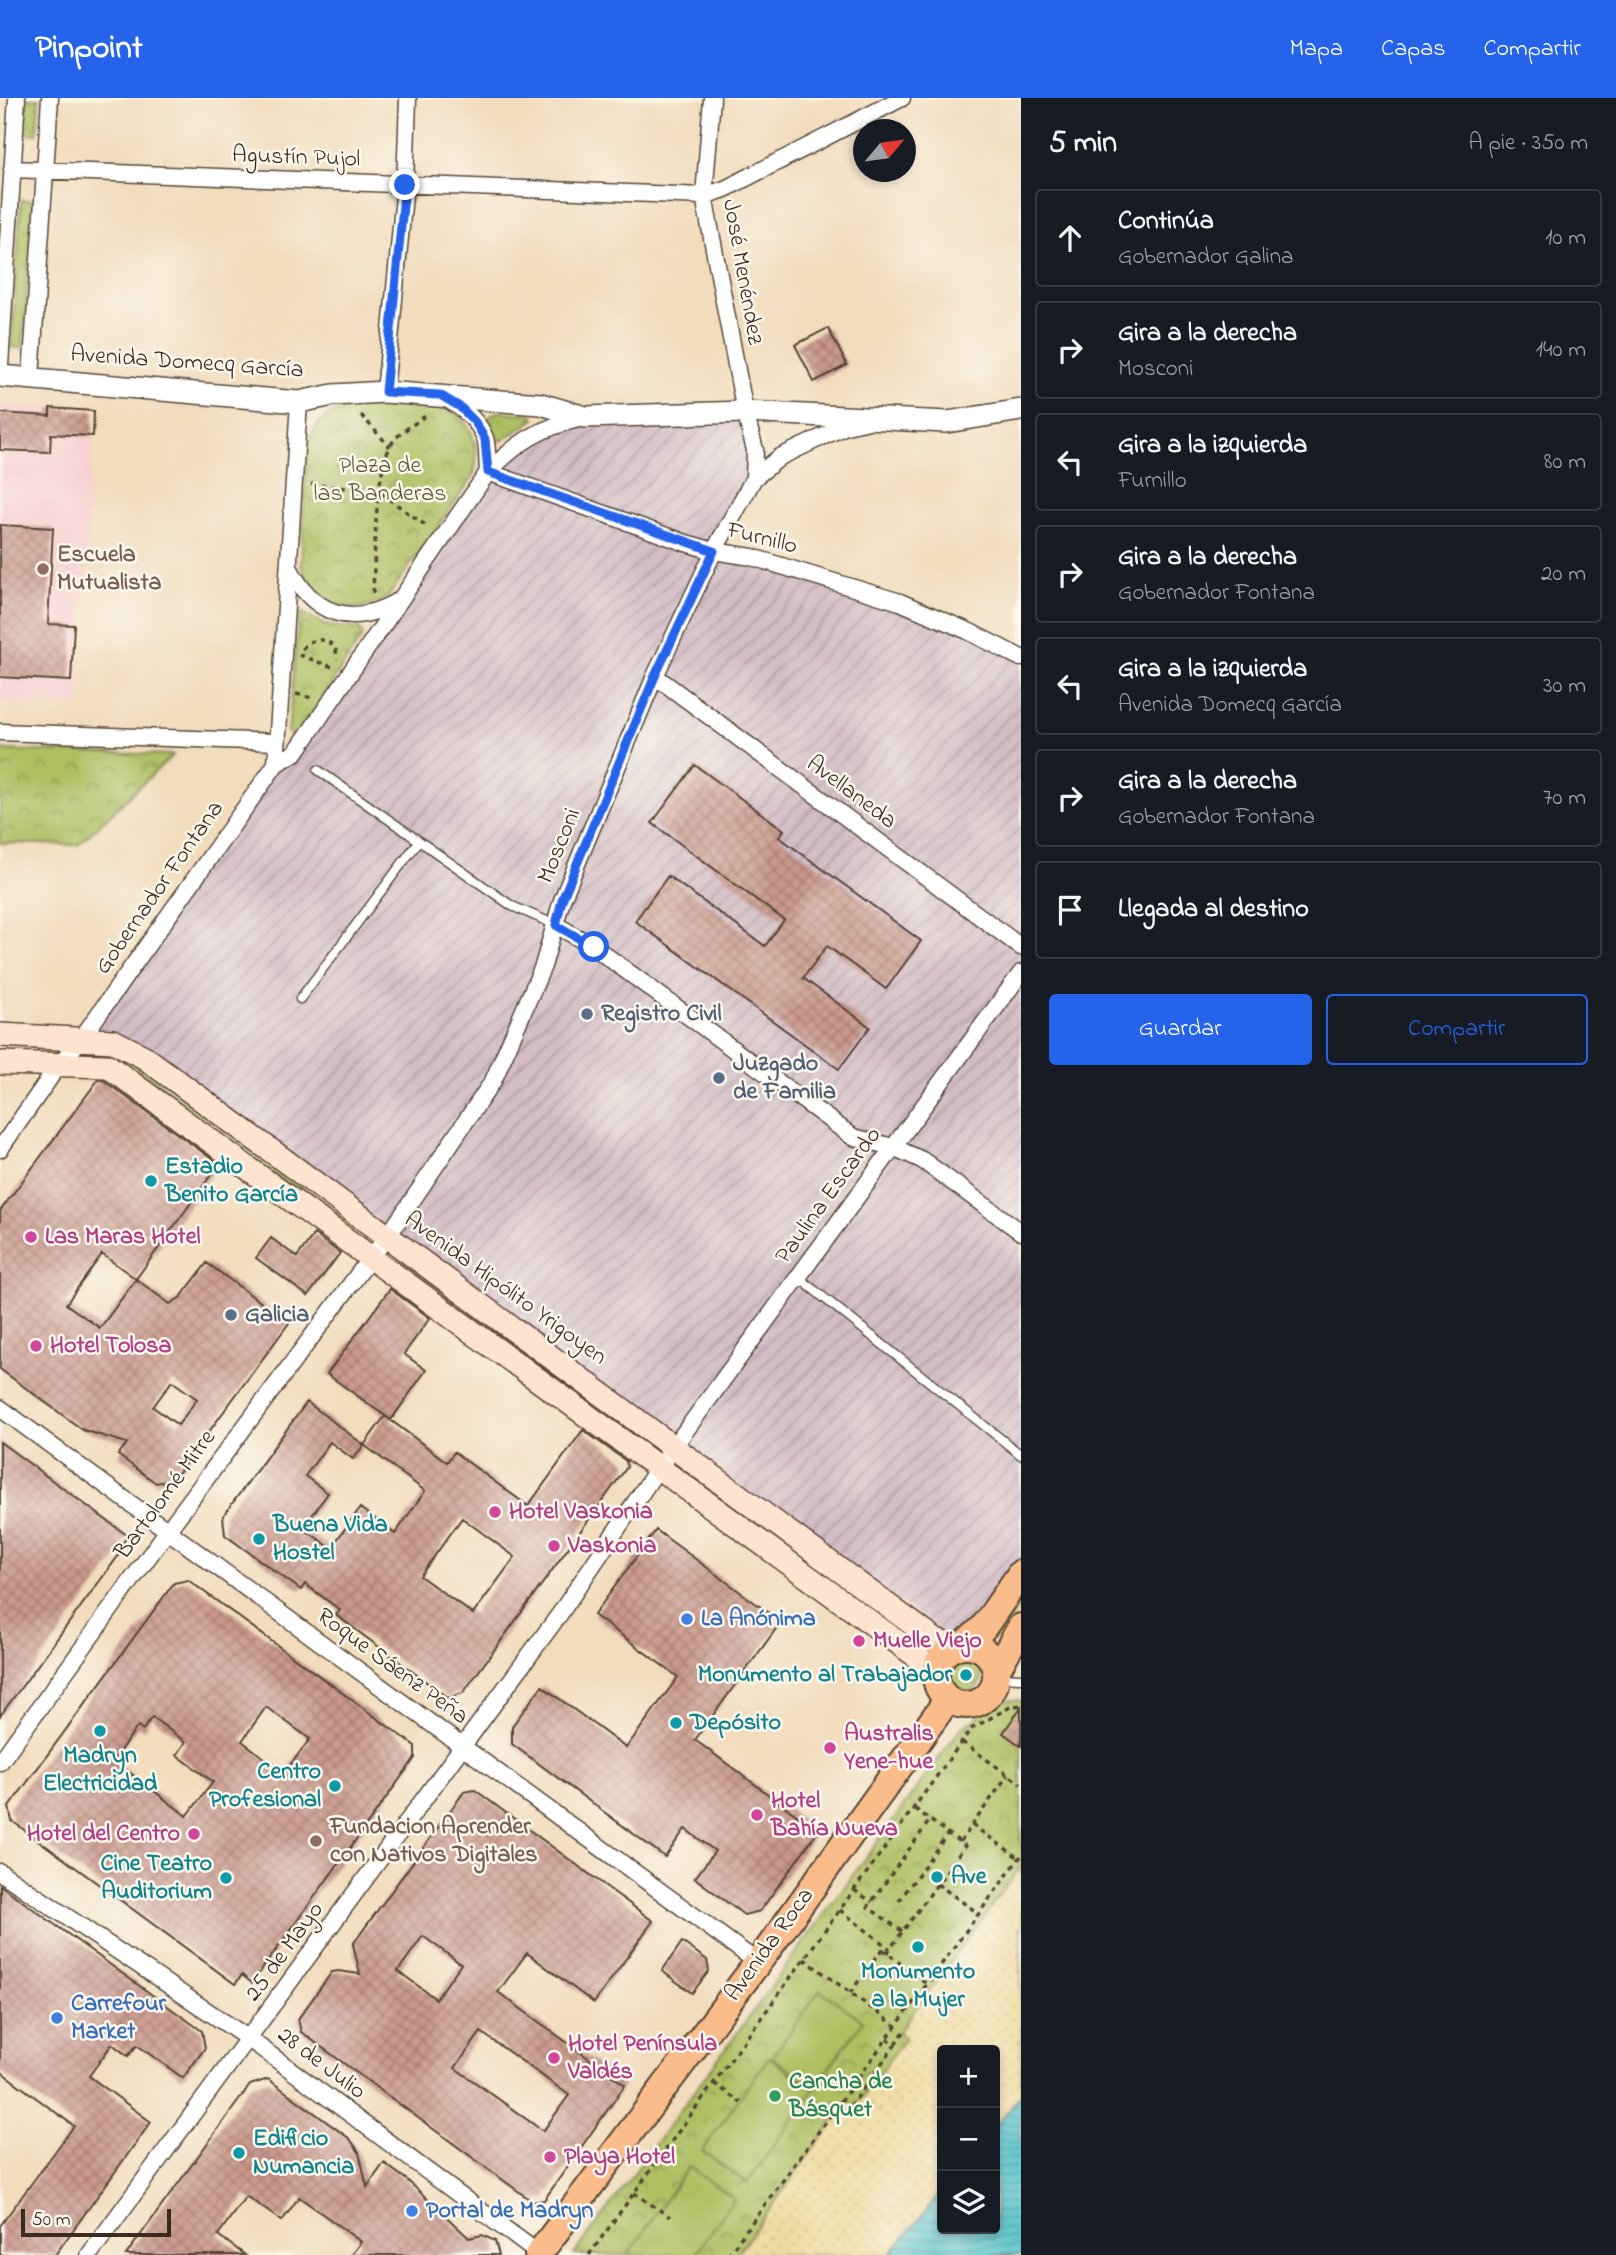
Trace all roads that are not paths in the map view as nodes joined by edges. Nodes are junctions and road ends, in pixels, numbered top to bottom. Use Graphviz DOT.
graph roads {
  1 [pos="17,98"];
  2 [pos="50,98"];
  3 [pos="408,98"];
  4 [pos="712,98"];
  5 [pos="902,98"];
  6 [pos="12,169"];
  7 [pos="46,171"];
  8 [pos="405,185"];
  9 [pos="704,196"];
  10 [pos="0,366"];
  11 [pos="0,376"];
  12 [pos="31,377"];
  13 [pos="385,392"];
  14 [pos="440,395"];
  15 [pos="299,402"];
  16 [pos="1021,411"];
  17 [pos="745,412"];
  18 [pos="585,417"];
  19 [pos="880,418"];
  20 [pos="488,472"];
  21 [pos="754,478"];
  22 [pos="714,551"];
  23 [pos="289,567"];
  24 [pos="401,599"];
  25 [pos="1021,658"];
  26 [pos="655,676"];
  27 [pos="0,733"];
  28 [pos="277,742"];
  29 [pos="276,764"];
  30 [pos="318,769"];
  31 [pos="419,841"];
  32 [pos="556,925"];
  33 [pos="1021,947"];
  34 [pos="1021,973"];
  35 [pos="300,999"];
  36 [pos="0,1035"];
  37 [pos="81,1039"];
  38 [pos="0,1063"];
  39 [pos="58,1066"];
  40 [pos="893,1147"];
  41 [pos="0,1149"];
  42 [pos="1021,1232"];
  43 [pos="388,1236"];
  44 [pos="371,1256"];
  45 [pos="798,1278"];
  46 [pos="0,1408"];
  47 [pos="675,1447"];
  48 [pos="1021,1455"];
  49 [pos="659,1467"];
  50 [pos="168,1530"];
  51 [pos="1021,1573"];
  52 [pos="1021,1628"];
  53 [pos="960,1646"];
  54 [pos="936,1675"];
  55 [pos="1004,1675"];
  56 [pos="948,1699"];
  57 [pos="462,1747"];
  58 [pos="0,1762"];
  59 [pos="0,1872"];
  60 [pos="757,1962"];
  61 [pos="249,2039"];
  62 [pos="89,2255"];
  63 [pos="539,2255"];
  1 -- 6 [label="street"];
  2 -- 7 [label="street"];
  3 -- 8 [label="street"];
  4 -- 9 [label="street, José Menéndez"];
  5 -- 9 [label="street"];
  6 -- 7 [label="street, Agustín Pujol"];
  6 -- 10 [label="street"];
  7 -- 8 [label="street, Agustín Pujol"];
  7 -- 12 [label="street"];
  8 -- 9 [label="street, Agustín Pujol"];
  8 -- 13 [label="street"];
  9 -- 17 [label="street, José Menéndez"];
  11 -- 12 [label="street, Avenida Domecq García"];
  12 -- 15 [label="street, Avenida Domecq García"];
  13 -- 14 [label="street, Avenida Domecq García"];
  13 -- 15 [label="street, Avenida Domecq García"];
  14 -- 18 [label="street, Avenida Domecq García"];
  14 -- 20 [label="street"];
  15 -- 23 [label="street"];
  16 -- 19 [label="street, Avenida Domecq García"];
  17 -- 18 [label="street, Avenida Domecq García"];
  17 -- 19 [label="street, Avenida Domecq García"];
  17 -- 21 [label="street"];
  18 -- 20 [label="street, Gobernador Fontana"];
  19 -- 21 [label="street, Mosconi"];
  20 -- 22 [label="street, Furnillo"];
  20 -- 24 [label="street, Gobernador Fontana"];
  21 -- 22 [label="street, Mosconi"];
  22 -- 25 [label="street, Furnillo"];
  22 -- 26 [label="street, Mosconi"];
  23 -- 24 [label="street"];
  23 -- 28 [label="street"];
  24 -- 29 [label="street, Gobernador Fontana"];
  26 -- 32 [label="street, Mosconi"];
  26 -- 33 [label="street, Avellaneda"];
  27 -- 28 [label="street"];
  28 -- 29 [label="street"];
  29 -- 37 [label="street, Gobernador Fontana"];
  30 -- 31 [label="lane"];
  31 -- 32 [label="lane"];
  31 -- 35 [label="lane"];
  32 -- 40 [label="street"];
  32 -- 43 [label="street, Mosconi"];
  34 -- 40 [label="street, Paulina Escardo"];
  36 -- 37 [label="main road, Avenida Hipólito Yrigoyen"];
  37 -- 39 [label="street, Gobernador Fontana"];
  37 -- 43 [label="main road, Avenida Hipólito Yrigoyen"];
  38 -- 39 [label="main road"];
  39 -- 41 [label="street, Gobernador Fontana"];
  39 -- 44 [label="main road"];
  40 -- 42 [label="street"];
  40 -- 45 [label="street, Paulina Escardo"];
  43 -- 44 [label="street, Mosconi"];
  43 -- 47 [label="main road, Avenida Hipólito Yrigoyen"];
  44 -- 49 [label="main road"];
  44 -- 50 [label="street, Bartolomé Mitre"];
  45 -- 47 [label="street, Paulina Escardo"];
  45 -- 48 [label="lane"];
  46 -- 50 [label="street, Roque Sáenz Peña"];
  47 -- 49 [label="street, Paulina Escardo"];
  47 -- 53 [label="main road, Avenida Hipólito Yrigoyen"];
  49 -- 54 [label="main road"];
  49 -- 57 [label="street, 25 de Mayo"];
  50 -- 57 [label="street, Roque Sáenz Peña"];
  50 -- 58 [label="street, Bartolomé Mitre"];
  51 -- 53 [label="main road"];
  52 -- 55 [label="main road"];
  53 -- 54 [label="main road"];
  53 -- 55 [label="main road"];
  54 -- 56 [label="main road"];
  55 -- 56 [label="main road"];
  56 -- 60 [label="main road, Avenida Roca"];
  57 -- 60 [label="street, Roque Sáenz Peña"];
  57 -- 61 [label="street, 25 de Mayo"];
  59 -- 61 [label="street, 28 de Julio"];
  60 -- 63 [label="main road, Avenida Roca"];
  61 -- 62 [label="street, 25 de Mayo"];
  61 -- 63 [label="street, 28 de Julio"];
}
